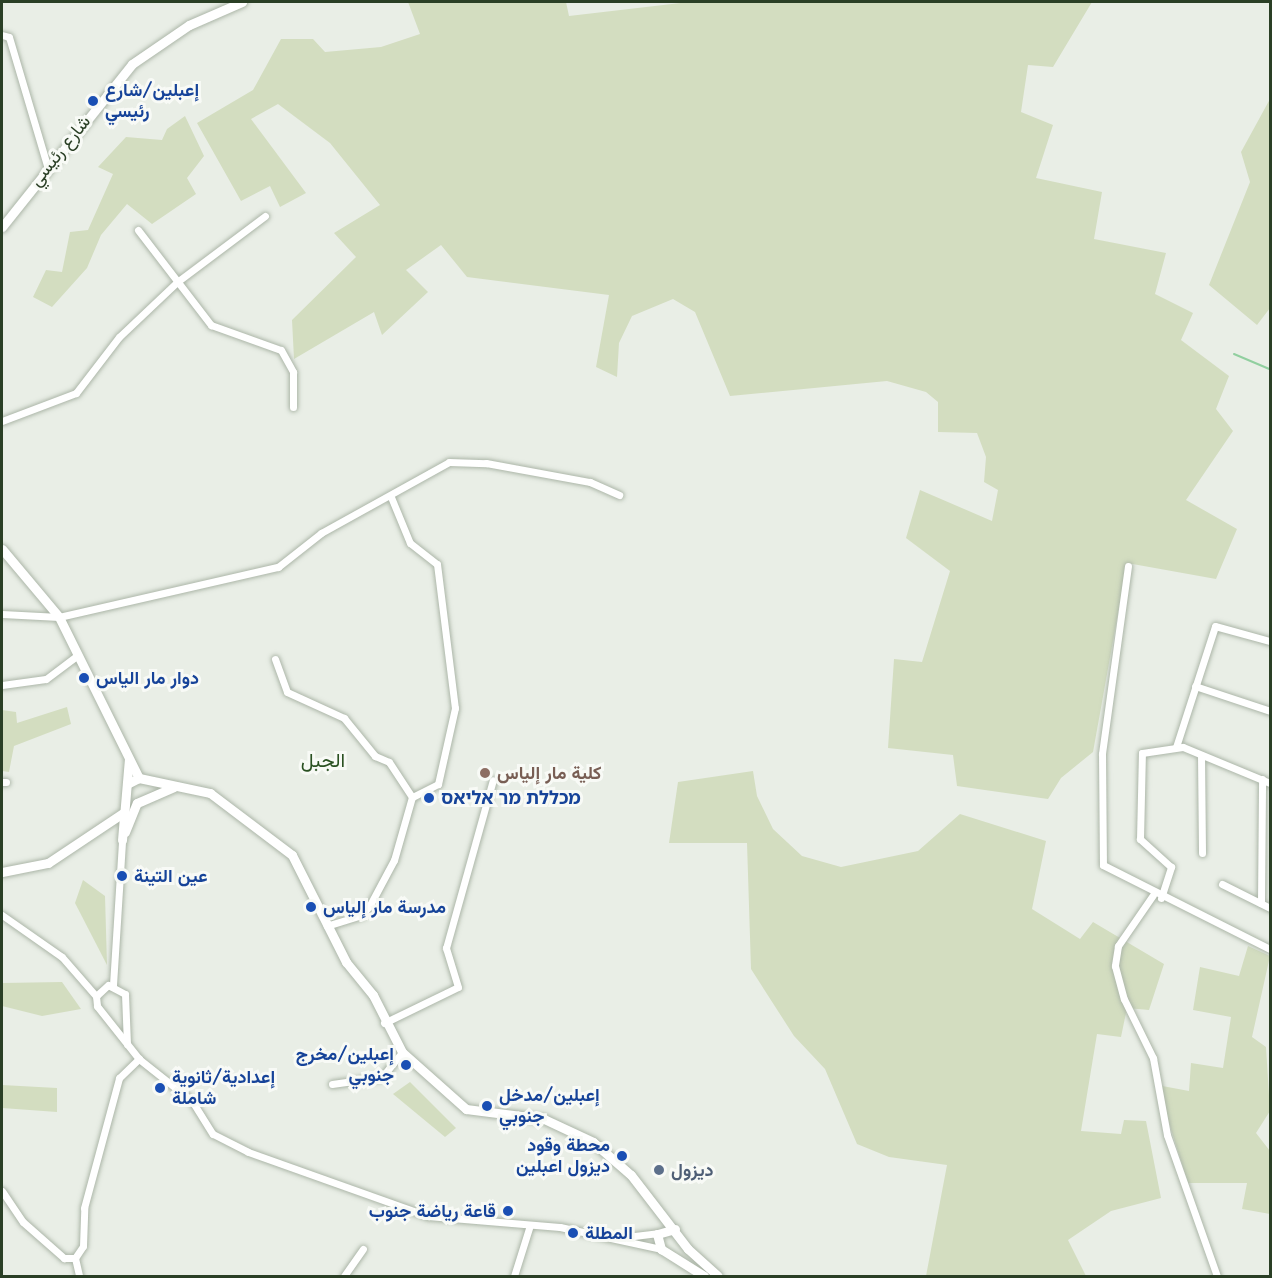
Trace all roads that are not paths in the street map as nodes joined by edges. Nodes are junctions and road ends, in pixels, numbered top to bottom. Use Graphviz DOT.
graph roads {
  1 [pos="242,2"];
  2 [pos="2,35"];
  3 [pos="47,165"];
  4 [pos="265,216"];
  5 [pos="2,227"];
  6 [pos="138,230"];
  7 [pos="177,282"];
  8 [pos="293,407"];
  9 [pos="2,421"];
  10 [pos="619,495"];
  11 [pos="391,497"];
  12 [pos="2,549"];
  13 [pos="1128,566"];
  14 [pos="2,614"];
  15 [pos="59,617"];
  16 [pos="1270,641"];
  17 [pos="76,656"];
  18 [pos="275,659"];
  19 [pos="2,685"];
  20 [pos="1196,686"];
  21 [pos="1270,711"];
  22 [pos="1176,747"];
  23 [pos="129,753"];
  24 [pos="1201,755"];
  25 [pos="140,779"];
  26 [pos="1262,779"];
  27 [pos="494,780"];
  28 [pos="129,783"];
  29 [pos="1270,783"];
  30 [pos="176,786"];
  31 [pos="412,797"];
  32 [pos="127,798"];
  33 [pos="140,801"];
  34 [pos="123,813"];
  35 [pos="122,840"];
  36 [pos="1202,852"];
  37 [pos="2,872"];
  38 [pos="1222,884"];
  39 [pos="1153,895"];
  40 [pos="1161,898"];
  41 [pos="1261,903"];
  42 [pos="1270,908"];
  43 [pos="2,915"];
  44 [pos="327,926"];
  45 [pos="1270,950"];
  46 [pos="113,985"];
  47 [pos="96,996"];
  48 [pos="122,1010"];
  49 [pos="102,1013"];
  50 [pos="384,1023"];
  51 [pos="127,1044"];
  52 [pos="402,1052"];
  53 [pos="139,1059"];
  54 [pos="332,1084"];
  55 [pos="2,1191"];
  56 [pos="650,1199"];
  57 [pos="530,1225"];
  58 [pos="675,1229"];
  59 [pos="660,1231"];
  60 [pos="623,1237"];
  61 [pos="363,1249"];
  62 [pos="661,1249"];
  63 [pos="688,1249"];
  64 [pos="75,1258"];
  65 [pos="676,1260"];
  66 [pos="79,1276"];
  67 [pos="344,1276"];
  68 [pos="514,1276"];
  69 [pos="704,1276"];
  70 [pos="718,1276"];
  71 [pos="1217,1276"];
  1 -- 3 [label="main road, شارع رئيسي"];
  2 -- 3 [label="street"];
  3 -- 5 [label="main road, شارع رئيسي"];
  4 -- 7 [label="street"];
  6 -- 7 [label="street"];
  7 -- 8 [label="street"];
  7 -- 9 [label="street"];
  10 -- 11 [label="street"];
  11 -- 15 [label="street"];
  11 -- 31 [label="street"];
  12 -- 15 [label="main road"];
  13 -- 39 [label="street"];
  14 -- 15 [label="street"];
  15 -- 17 [label="main road"];
  16 -- 20 [label="street"];
  17 -- 19 [label="street"];
  17 -- 23 [label="main road"];
  18 -- 31 [label="street"];
  20 -- 21 [label="street"];
  20 -- 22 [label="street"];
  22 -- 24 [label="street"];
  22 -- 40 [label="street"];
  23 -- 25 [label="main road"];
  23 -- 28 [label="main road"];
  24 -- 26 [label="street"];
  24 -- 36 [label="street"];
  25 -- 28 [label="main road"];
  25 -- 30 [label="main road"];
  25 -- 33 [label="main road"];
  26 -- 29 [label="street"];
  26 -- 41 [label="street"];
  27 -- 50 [label="street"];
  28 -- 32 [label="main road"];
  30 -- 33 [label="main road"];
  30 -- 44 [label="main road"];
  31 -- 44 [label="street"];
  32 -- 33 [label="main road"];
  32 -- 34 [label="main road"];
  33 -- 35 [label="main road"];
  34 -- 35 [label="main road"];
  34 -- 37 [label="main road"];
  35 -- 46 [label="street"];
  38 -- 41 [label="street"];
  39 -- 40 [label="street"];
  39 -- 71 [label="street"];
  40 -- 45 [label="street"];
  41 -- 42 [label="street"];
  43 -- 47 [label="street"];
  44 -- 50 [label="main road"];
  46 -- 47 [label="street"];
  46 -- 48 [label="street"];
  47 -- 49 [label="street"];
  48 -- 49 [label="street"];
  48 -- 51 [label="street"];
  49 -- 51 [label="street"];
  50 -- 52 [label="main road"];
  51 -- 53 [label="street"];
  52 -- 54 [label="street"];
  52 -- 56 [label="main road"];
  53 -- 57 [label="street"];
  53 -- 64 [label="street"];
  55 -- 64 [label="street"];
  56 -- 58 [label="main road"];
  56 -- 59 [label="main road"];
  57 -- 60 [label="street"];
  57 -- 68 [label="street"];
  58 -- 59 [label="main road"];
  58 -- 63 [label="main road"];
  59 -- 60 [label="street"];
  59 -- 62 [label="main road"];
  60 -- 62 [label="street"];
  61 -- 67 [label="street"];
  62 -- 65 [label="main road"];
  63 -- 65 [label="main road"];
  63 -- 70 [label="main road"];
  64 -- 66 [label="street"];
  65 -- 69 [label="main road"];
}
